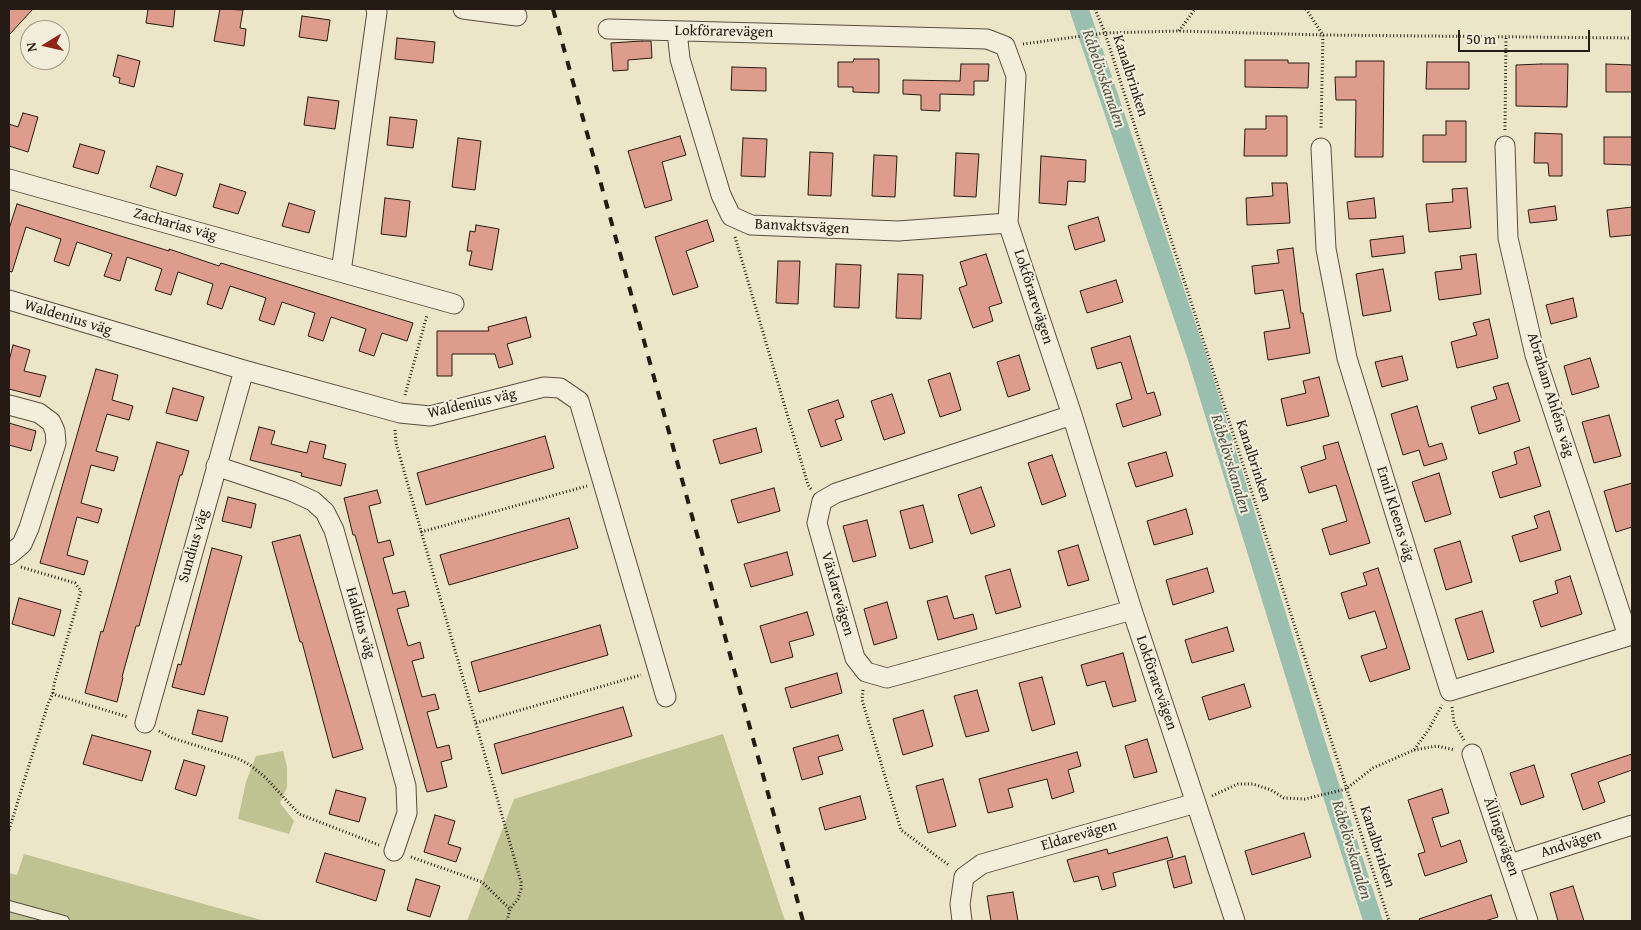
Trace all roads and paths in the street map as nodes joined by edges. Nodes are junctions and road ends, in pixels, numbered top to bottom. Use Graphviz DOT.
graph roads {
  1 [pos="376,9"];
  2 [pos="463,9"];
  3 [pos="1095,9"];
  4 [pos="1195,9"];
  5 [pos="1306,9"];
  6 [pos="517,16"];
  7 [pos="608,29"];
  8 [pos="677,31"];
  9 [pos="1178,32"];
  10 [pos="1105,33"];
  11 [pos="1324,36"];
  12 [pos="1506,38"];
  13 [pos="1632,38"];
  14 [pos="1005,46"];
  15 [pos="1505,146"];
  16 [pos="1321,148"];
  17 [pos="9,178"];
  18 [pos="731,216"];
  19 [pos="1008,222"];
  20 [pos="341,272"];
  21 [pos="432,297"];
  22 [pos="9,300"];
  23 [pos="454,304"];
  24 [pos="244,370"];
  25 [pos="9,405"];
  26 [pos="400,413"];
  27 [pos="1072,415"];
  28 [pos="216,466"];
  29 [pos="602,481"];
  30 [pos="822,501"];
  31 [pos="421,532"];
  32 [pos="10,555"];
  33 [pos="1132,610"];
  34 [pos="1630,635"];
  35 [pos="658,670"];
  36 [pos="866,672"];
  37 [pos="1450,691"];
  38 [pos="53,693"];
  39 [pos="666,697"];
  40 [pos="145,723"];
  41 [pos="476,723"];
  42 [pos="1414,750"];
  43 [pos="1472,754"];
  44 [pos="1346,789"];
  45 [pos="1196,803"];
  46 [pos="1632,824"];
  47 [pos="9,830"];
  48 [pos="394,851"];
  49 [pos="1510,864"];
  50 [pos="964,877"];
  51 [pos="9,906"];
  52 [pos="510,909"];
  53 [pos="64,921"];
  54 [pos="507,921"];
  55 [pos="962,921"];
  56 [pos="1235,921"];
  57 [pos="1389,921"];
  58 [pos="1528,921"];
  1 -- 20 [label="street"];
  2 -- 6 [label="street"];
  3 -- 10 [label="path, Kanalbrinken"];
  4 -- 9 [label="path"];
  5 -- 11 [label="path"];
  7 -- 8 [label="street, Lokförarevägen"];
  8 -- 14 [label="street, Lokförarevägen"];
  8 -- 18 [label="street"];
  9 -- 10 [label="path"];
  9 -- 11 [label="path"];
  10 -- 14 [label="path"];
  10 -- 44 [label="path, Kanalbrinken"];
  11 -- 12 [label="path"];
  11 -- 16 [label="path"];
  12 -- 13 [label="path"];
  12 -- 15 [label="path"];
  14 -- 19 [label="street, Lokförarevägen"];
  15 -- 34 [label="street, Abraham Ahléns väg"];
  16 -- 37 [label="street, Emil Kleens väg"];
  17 -- 20 [label="street, Zacharias väg"];
  18 -- 19 [label="street, Banvaktsvägen"];
  18 -- 30 [label="path"];
  19 -- 27 [label="street, Lokförarevägen"];
  20 -- 21 [label="street, Zacharias väg"];
  21 -- 23 [label="street, Zacharias väg"];
  21 -- 26 [label="path"];
  22 -- 24 [label="street, Waldenius väg"];
  24 -- 26 [label="street, Waldenius väg"];
  24 -- 28 [label="street, Sundius väg"];
  25 -- 32 [label="street"];
  26 -- 29 [label="street, Waldenius väg"];
  26 -- 31 [label="path"];
  27 -- 30 [label="street"];
  27 -- 33 [label="street, Lokförarevägen"];
  28 -- 40 [label="street, Sundius väg"];
  28 -- 48 [label="street, Haldins väg"];
  29 -- 31 [label="path"];
  29 -- 35 [label="street, Waldenius väg"];
  30 -- 36 [label="street, Växlarevägen"];
  31 -- 41 [label="path"];
  32 -- 38 [label="path"];
  33 -- 36 [label="street"];
  33 -- 45 [label="street, Lokförarevägen"];
  34 -- 37 [label="street"];
  35 -- 39 [label="street, Waldenius väg"];
  35 -- 41 [label="path"];
  36 -- 50 [label="path"];
  37 -- 42 [label="path"];
  37 -- 43 [label="path"];
  38 -- 40 [label="path"];
  38 -- 47 [label="path"];
  40 -- 48 [label="path"];
  41 -- 52 [label="path"];
  42 -- 43 [label="path"];
  42 -- 44 [label="path"];
  43 -- 49 [label="street, Ällingavägen"];
  44 -- 45 [label="path"];
  44 -- 57 [label="path, Kanalbrinken"];
  45 -- 50 [label="street, Eldarevägen"];
  45 -- 56 [label="street, Lokförarevägen"];
  46 -- 49 [label="street, Andvägen"];
  48 -- 52 [label="path"];
  49 -- 58 [label="street, Ällingavägen"];
  50 -- 55 [label="street"];
  51 -- 53 [label="lane"];
  52 -- 54 [label="path"];
}
